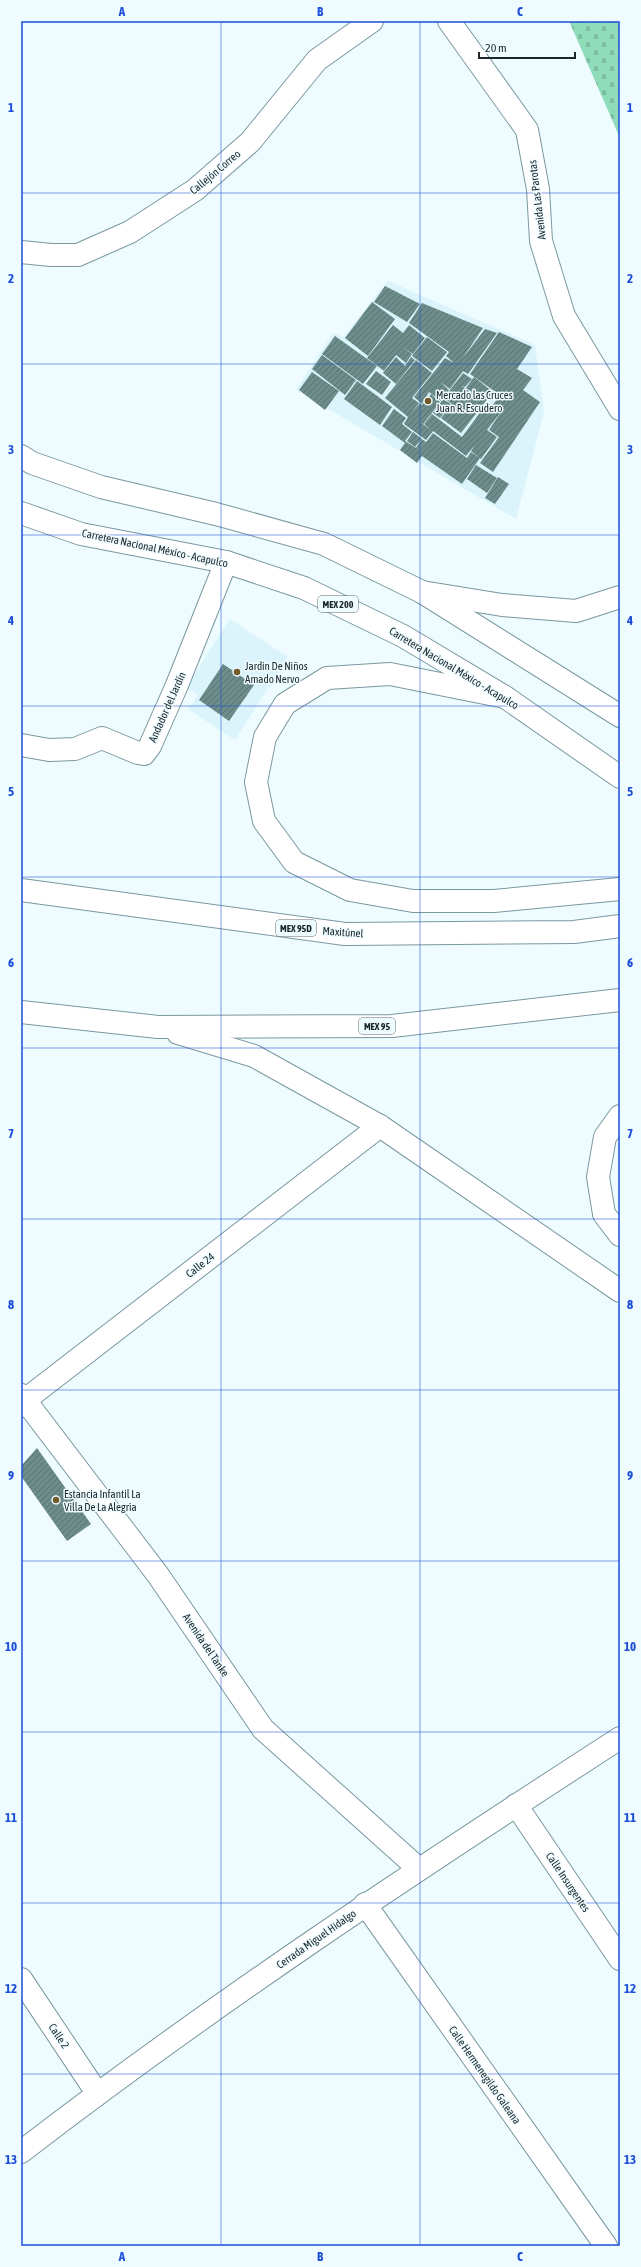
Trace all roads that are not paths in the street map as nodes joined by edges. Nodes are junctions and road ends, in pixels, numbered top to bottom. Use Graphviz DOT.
graph roads {
  1 [pos="372,21"];
  2 [pos="449,21"];
  3 [pos="21,252"];
  4 [pos="620,409"];
  5 [pos="21,456"];
  6 [pos="21,513"];
  7 [pos="226,562"];
  8 [pos="422,592"];
  9 [pos="620,597"];
  10 [pos="505,697"];
  11 [pos="620,716"];
  12 [pos="21,745"];
  13 [pos="620,777"];
  14 [pos="620,889"];
  15 [pos="21,890"];
  16 [pos="620,926"];
  17 [pos="620,1000"];
  18 [pos="21,1012"];
  19 [pos="158,1026"];
  20 [pos="620,1116"];
  21 [pos="380,1126"];
  22 [pos="620,1235"];
  23 [pos="620,1291"];
  24 [pos="22,1400"];
  25 [pos="620,1738"];
  26 [pos="516,1805"];
  27 [pos="419,1868"];
  28 [pos="365,1904"];
  29 [pos="620,1959"];
  30 [pos="21,1979"];
  31 [pos="97,2093"];
  32 [pos="21,2152"];
  33 [pos="606,2246"];
  1 -- 3 [label="main road, Callejón Correo"];
  2 -- 4 [label="main road, Avenida Las Parotas"];
  5 -- 8 [label="main road"];
  6 -- 7 [label="main road, Carretera Nacional México - Acapulco / MEX 200"];
  7 -- 10 [label="main road, Carretera Nacional México - Acapulco / MEX 200"];
  7 -- 12 [label="main road, Andador del Jardín"];
  8 -- 9 [label="main road"];
  8 -- 11 [label="main road"];
  10 -- 13 [label="main road, Carretera Nacional México - Acapulco / MEX 200"];
  10 -- 14 [label="main road"];
  15 -- 16 [label="main road, Maxitúnel / MEX 95D"];
  17 -- 19 [label="main road, MEX 95"];
  18 -- 19 [label="main road"];
  19 -- 21 [label="main road"];
  20 -- 22 [label="main road"];
  21 -- 23 [label="main road"];
  21 -- 24 [label="main road, Calle 24"];
  24 -- 27 [label="main road, Avenida del Tanke"];
  25 -- 26 [label="main road, Cerrada Miguel Hidalgo"];
  26 -- 27 [label="main road, Cerrada Miguel Hidalgo"];
  26 -- 29 [label="main road, Calle Insurgentes"];
  27 -- 28 [label="main road, Cerrada Miguel Hidalgo"];
  28 -- 31 [label="main road, Cerrada Miguel Hidalgo"];
  28 -- 33 [label="main road, Calle Hermenegildo Galeana"];
  30 -- 31 [label="main road, Calle 2"];
  31 -- 32 [label="main road, Cerrada Miguel Hidalgo"];
}
